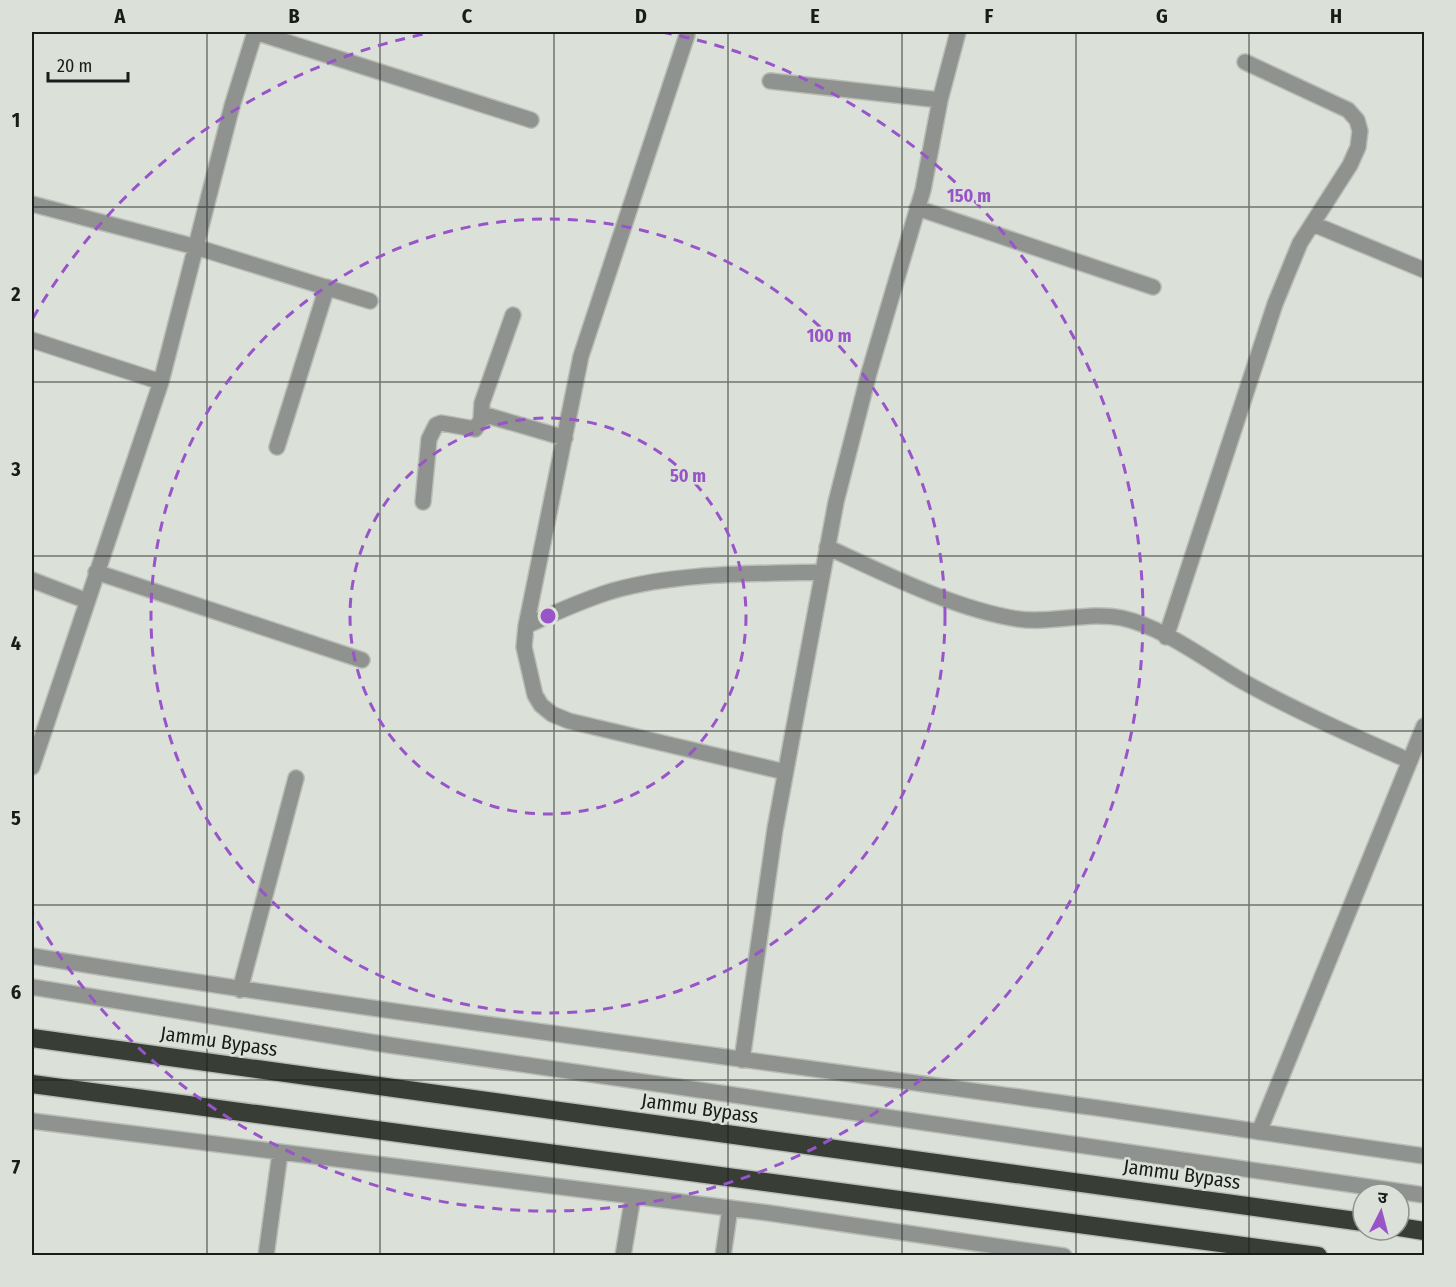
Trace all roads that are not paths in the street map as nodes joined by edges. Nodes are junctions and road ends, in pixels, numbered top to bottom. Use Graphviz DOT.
graph roads {
  1 [pos="255,32"];
  2 [pos="958,32"];
  3 [pos="687,35"];
  4 [pos="1245,62"];
  5 [pos="770,81"];
  6 [pos="940,100"];
  7 [pos="531,120"];
  8 [pos="32,204"];
  9 [pos="918,208"];
  10 [pos="1313,224"];
  11 [pos="196,247"];
  12 [pos="1425,270"];
  13 [pos="327,287"];
  14 [pos="1153,287"];
  15 [pos="370,301"];
  16 [pos="513,315"];
  17 [pos="32,340"];
  18 [pos="161,382"];
  19 [pos="481,420"];
  20 [pos="565,438"];
  21 [pos="277,447"];
  22 [pos="423,502"];
  23 [pos="827,547"];
  24 [pos="96,572"];
  25 [pos="824,572"];
  26 [pos="32,580"];
  27 [pos="87,601"];
  28 [pos="526,626"];
  29 [pos="1166,637"];
  30 [pos="362,660"];
  31 [pos="1424,730"];
  32 [pos="1410,761"];
  33 [pos="32,767"];
  34 [pos="785,772"];
  35 [pos="296,778"];
  36 [pos="32,956"];
  37 [pos="32,987"];
  38 [pos="240,990"];
  39 [pos="32,1038"];
  40 [pos="742,1060"];
  41 [pos="32,1084"];
  42 [pos="32,1121"];
  43 [pos="1259,1132"];
  44 [pos="280,1153"];
  45 [pos="1425,1156"];
  46 [pos="1425,1195"];
  47 [pos="633,1196"];
  48 [pos="730,1208"];
  49 [pos="1351,1220"];
  50 [pos="266,1256"];
  51 [pos="623,1256"];
  52 [pos="723,1256"];
  53 [pos="1064,1256"];
  54 [pos="1318,1256"];
  1 -- 7 [label="street"];
  1 -- 11 [label="street"];
  2 -- 6 [label="street"];
  3 -- 20 [label="street"];
  4 -- 10 [label="street"];
  5 -- 6 [label="street"];
  6 -- 9 [label="street"];
  8 -- 11 [label="street"];
  9 -- 14 [label="street"];
  9 -- 23 [label="street"];
  10 -- 12 [label="street"];
  10 -- 29 [label="street"];
  11 -- 13 [label="street"];
  11 -- 18 [label="street"];
  13 -- 15 [label="street"];
  13 -- 21 [label="street"];
  16 -- 19 [label="street"];
  17 -- 18 [label="street"];
  18 -- 24 [label="street"];
  19 -- 20 [label="street"];
  19 -- 22 [label="street"];
  20 -- 28 [label="street"];
  23 -- 25 [label="street"];
  23 -- 29 [label="street"];
  24 -- 27 [label="street"];
  24 -- 30 [label="street"];
  25 -- 28 [label="street"];
  25 -- 34 [label="street"];
  26 -- 27 [label="street"];
  27 -- 33 [label="street"];
  28 -- 34 [label="street"];
  29 -- 32 [label="street"];
  31 -- 32 [label="street"];
  32 -- 43 [label="street"];
  34 -- 40 [label="street"];
  35 -- 38 [label="street"];
  36 -- 38 [label="street"];
  37 -- 46 [label="street"];
  38 -- 40 [label="street"];
  39 -- 49 [label="highway, Jammu Bypass"];
  40 -- 43 [label="street"];
  41 -- 54 [label="highway"];
  42 -- 44 [label="street"];
  43 -- 45 [label="street"];
  44 -- 47 [label="street"];
  44 -- 50 [label="street"];
  47 -- 48 [label="street"];
  47 -- 51 [label="street"];
  48 -- 52 [label="street"];
  48 -- 53 [label="street"];
}
